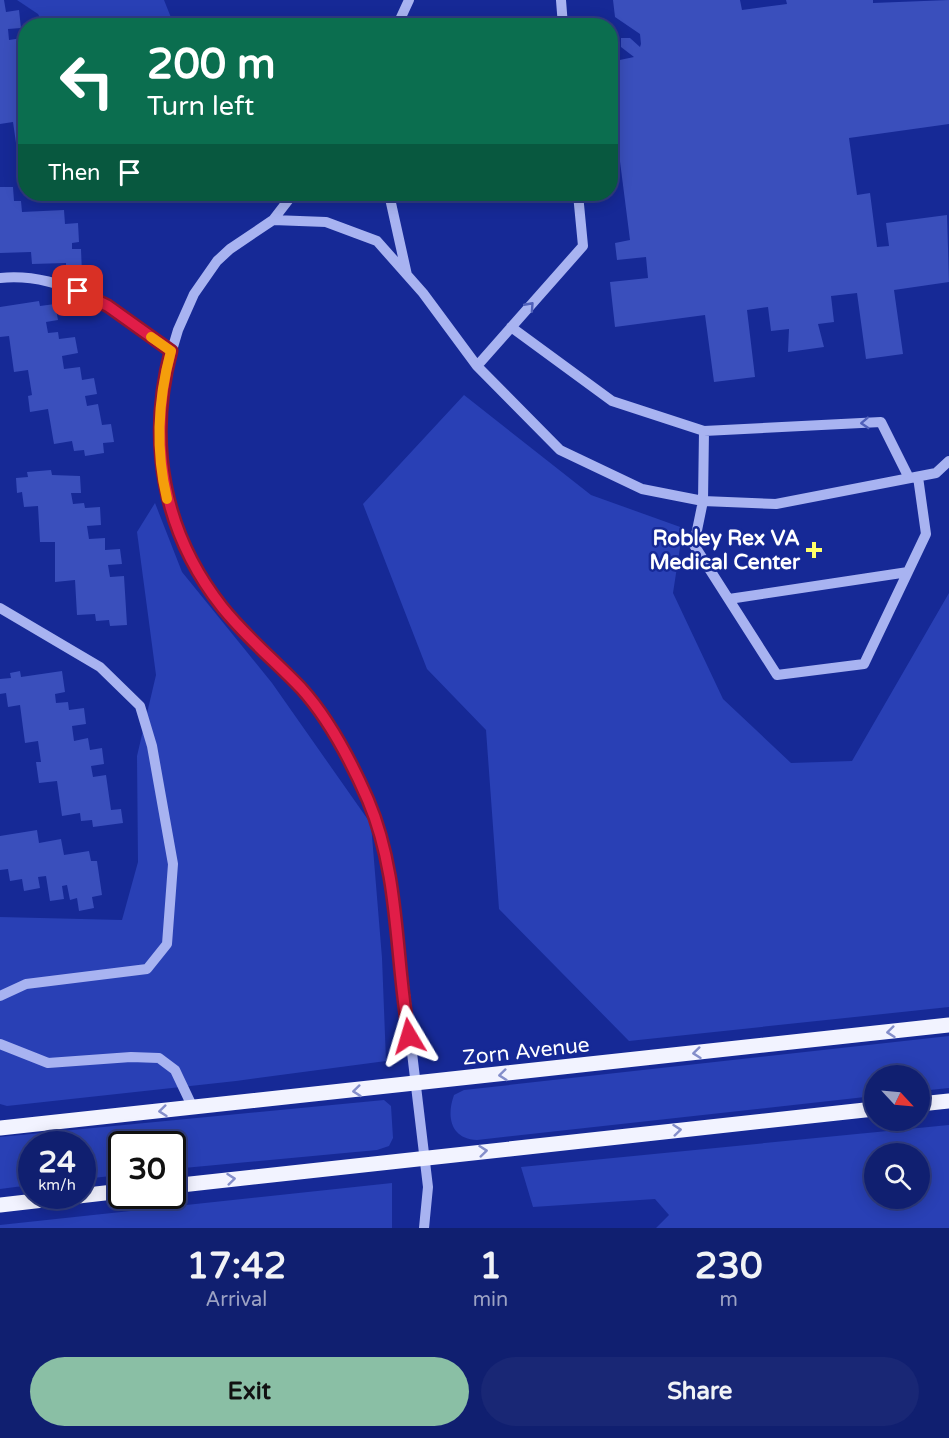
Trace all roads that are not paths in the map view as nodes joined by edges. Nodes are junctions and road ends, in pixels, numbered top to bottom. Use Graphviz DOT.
graph roads {
  1 [pos="409,0"];
  2 [pos="561,0"];
  3 [pos="401,18"];
  4 [pos="562,18"];
  5 [pos="288,201"];
  6 [pos="391,201"];
  7 [pos="579,201"];
  8 [pos="273,220"];
  9 [pos="408,276"];
  10 [pos="0,278"];
  11 [pos="511,327"];
  12 [pos="171,351"];
  13 [pos="477,366"];
  14 [pos="704,431"];
  15 [pos="949,460"];
  16 [pos="913,477"];
  17 [pos="703,501"];
  18 [pos="908,572"];
  19 [pos="729,599"];
  20 [pos="1,612"];
  21 [pos="0,996"];
  22 [pos="949,1025"];
  23 [pos="0,1044"];
  24 [pos="415,1084"];
  25 [pos="949,1101"];
  26 [pos="930,1103"];
  27 [pos="193,1108"];
  28 [pos="864,1110"];
  29 [pos="0,1128"];
  30 [pos="424,1157"];
  31 [pos="186,1184"];
  32 [pos="108,1193"];
  33 [pos="0,1205"];
  34 [pos="424,1228"];
  1 -- 3 [label="street"];
  2 -- 4 [label="street"];
  5 -- 8 [label="street"];
  6 -- 9 [label="street"];
  11 -- 7 [label="street, one-way"];
  8 -- 9 [label="street"];
  8 -- 12 [label="street"];
  9 -- 13 [label="street"];
  10 -- 12 [label="street"];
  11 -- 13 [label="street"];
  11 -- 14 [label="street"];
  12 -- 24 [label="street"];
  13 -- 17 [label="street"];
  16 -- 14 [label="street, one-way"];
  14 -- 17 [label="street"];
  15 -- 16 [label="street"];
  16 -- 17 [label="street"];
  16 -- 18 [label="street"];
  17 -- 19 [label="street"];
  18 -- 19 [label="street"];
  18 -- 19 [label="street"];
  20 -- 21 [label="street"];
  22 -- 24 [label="main road, Zorn Avenue, one-way"];
  23 -- 27 [label="street"];
  24 -- 27 [label="main road, Zorn Avenue, one-way"];
  24 -- 30 [label="street"];
  25 -- 26 [label="main road"];
  27 -- 29 [label="main road, Zorn Avenue, one-way"];
  30 -- 28 [label="main road, one-way"];
  31 -- 30 [label="main road, one-way"];
  30 -- 34 [label="street"];
  32 -- 33 [label="main road"];
}
